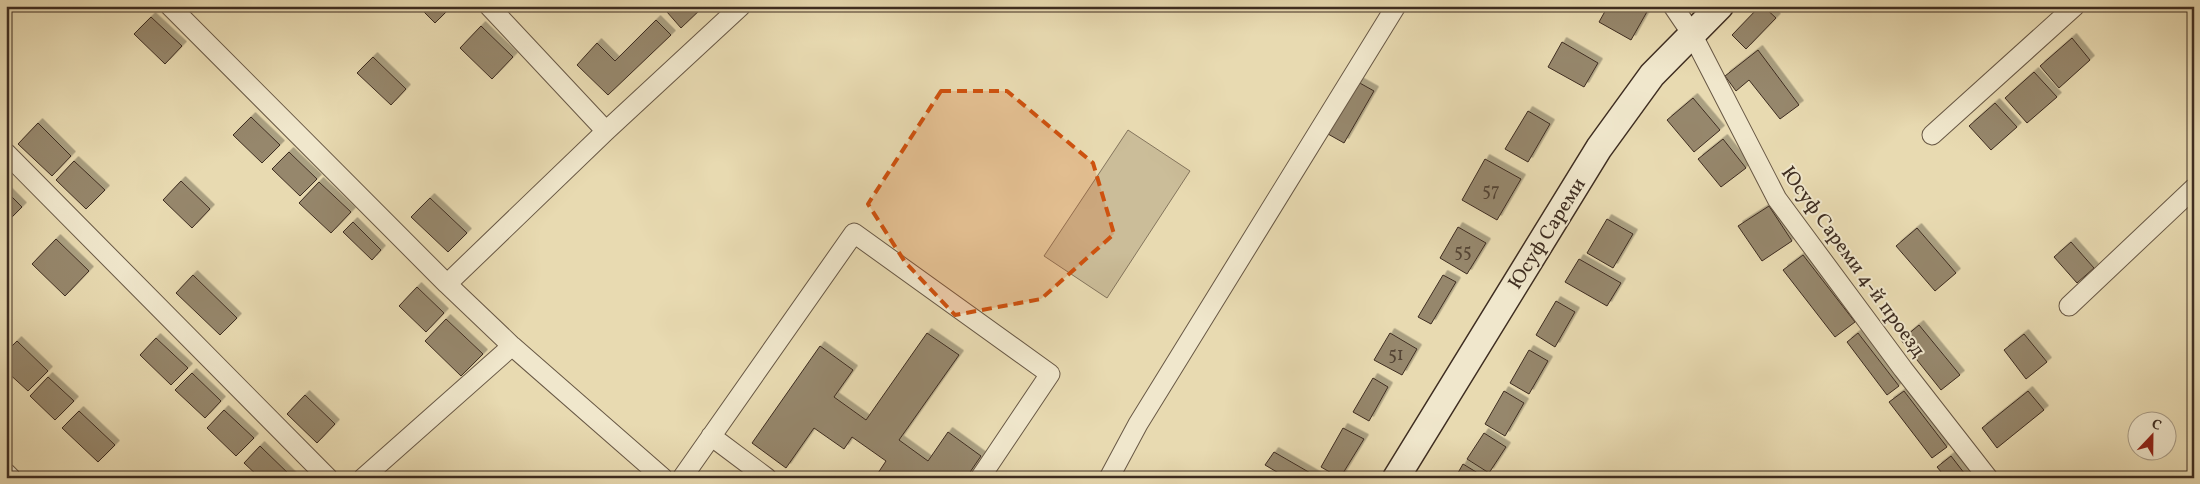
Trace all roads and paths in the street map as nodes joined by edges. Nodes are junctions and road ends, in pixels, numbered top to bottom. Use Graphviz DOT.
graph roads {
  1 [pos="170,6"];
  2 [pos="489,6"];
  3 [pos="741,6"];
  4 [pos="1396,6"];
  5 [pos="1673,6"];
  6 [pos="1720,6"];
  7 [pos="2074,6"];
  8 [pos="1692,34"];
  9 [pos="606,131"];
  10 [pos="1932,135"];
  11 [pos="6,153"];
  12 [pos="2194,188"];
  13 [pos="447,284"];
  14 [pos="2069,306"];
  15 [pos="512,346"];
  16 [pos="711,436"];
  17 [pos="6,473"];
  18 [pos="11,478"];
  19 [pos="328,478"];
  20 [pos="363,478"];
  21 [pos="663,478"];
  22 [pos="682,478"];
  23 [pos="767,478"];
  24 [pos="980,478"];
  25 [pos="1109,478"];
  26 [pos="1396,478"];
  27 [pos="1988,478"];
  1 -- 13 [label="street"];
  2 -- 9 [label="street"];
  3 -- 9 [label="street"];
  4 -- 25 [label="street"];
  5 -- 8 [label="street, Юсуф Сареми 4-й проезд"];
  6 -- 8 [label="main road, Юсуф Сареми"];
  7 -- 10 [label="street"];
  8 -- 26 [label="main road, Юсуф Сареми"];
  8 -- 27 [label="street, Юсуф Сареми 4-й проезд"];
  9 -- 13 [label="street"];
  11 -- 19 [label="street"];
  12 -- 14 [label="street"];
  13 -- 15 [label="street"];
  15 -- 20 [label="street"];
  15 -- 21 [label="street"];
  16 -- 22 [label="street"];
  16 -- 23 [label="street"];
  16 -- 24 [label="street"];
  17 -- 18 [label="street"];
}
